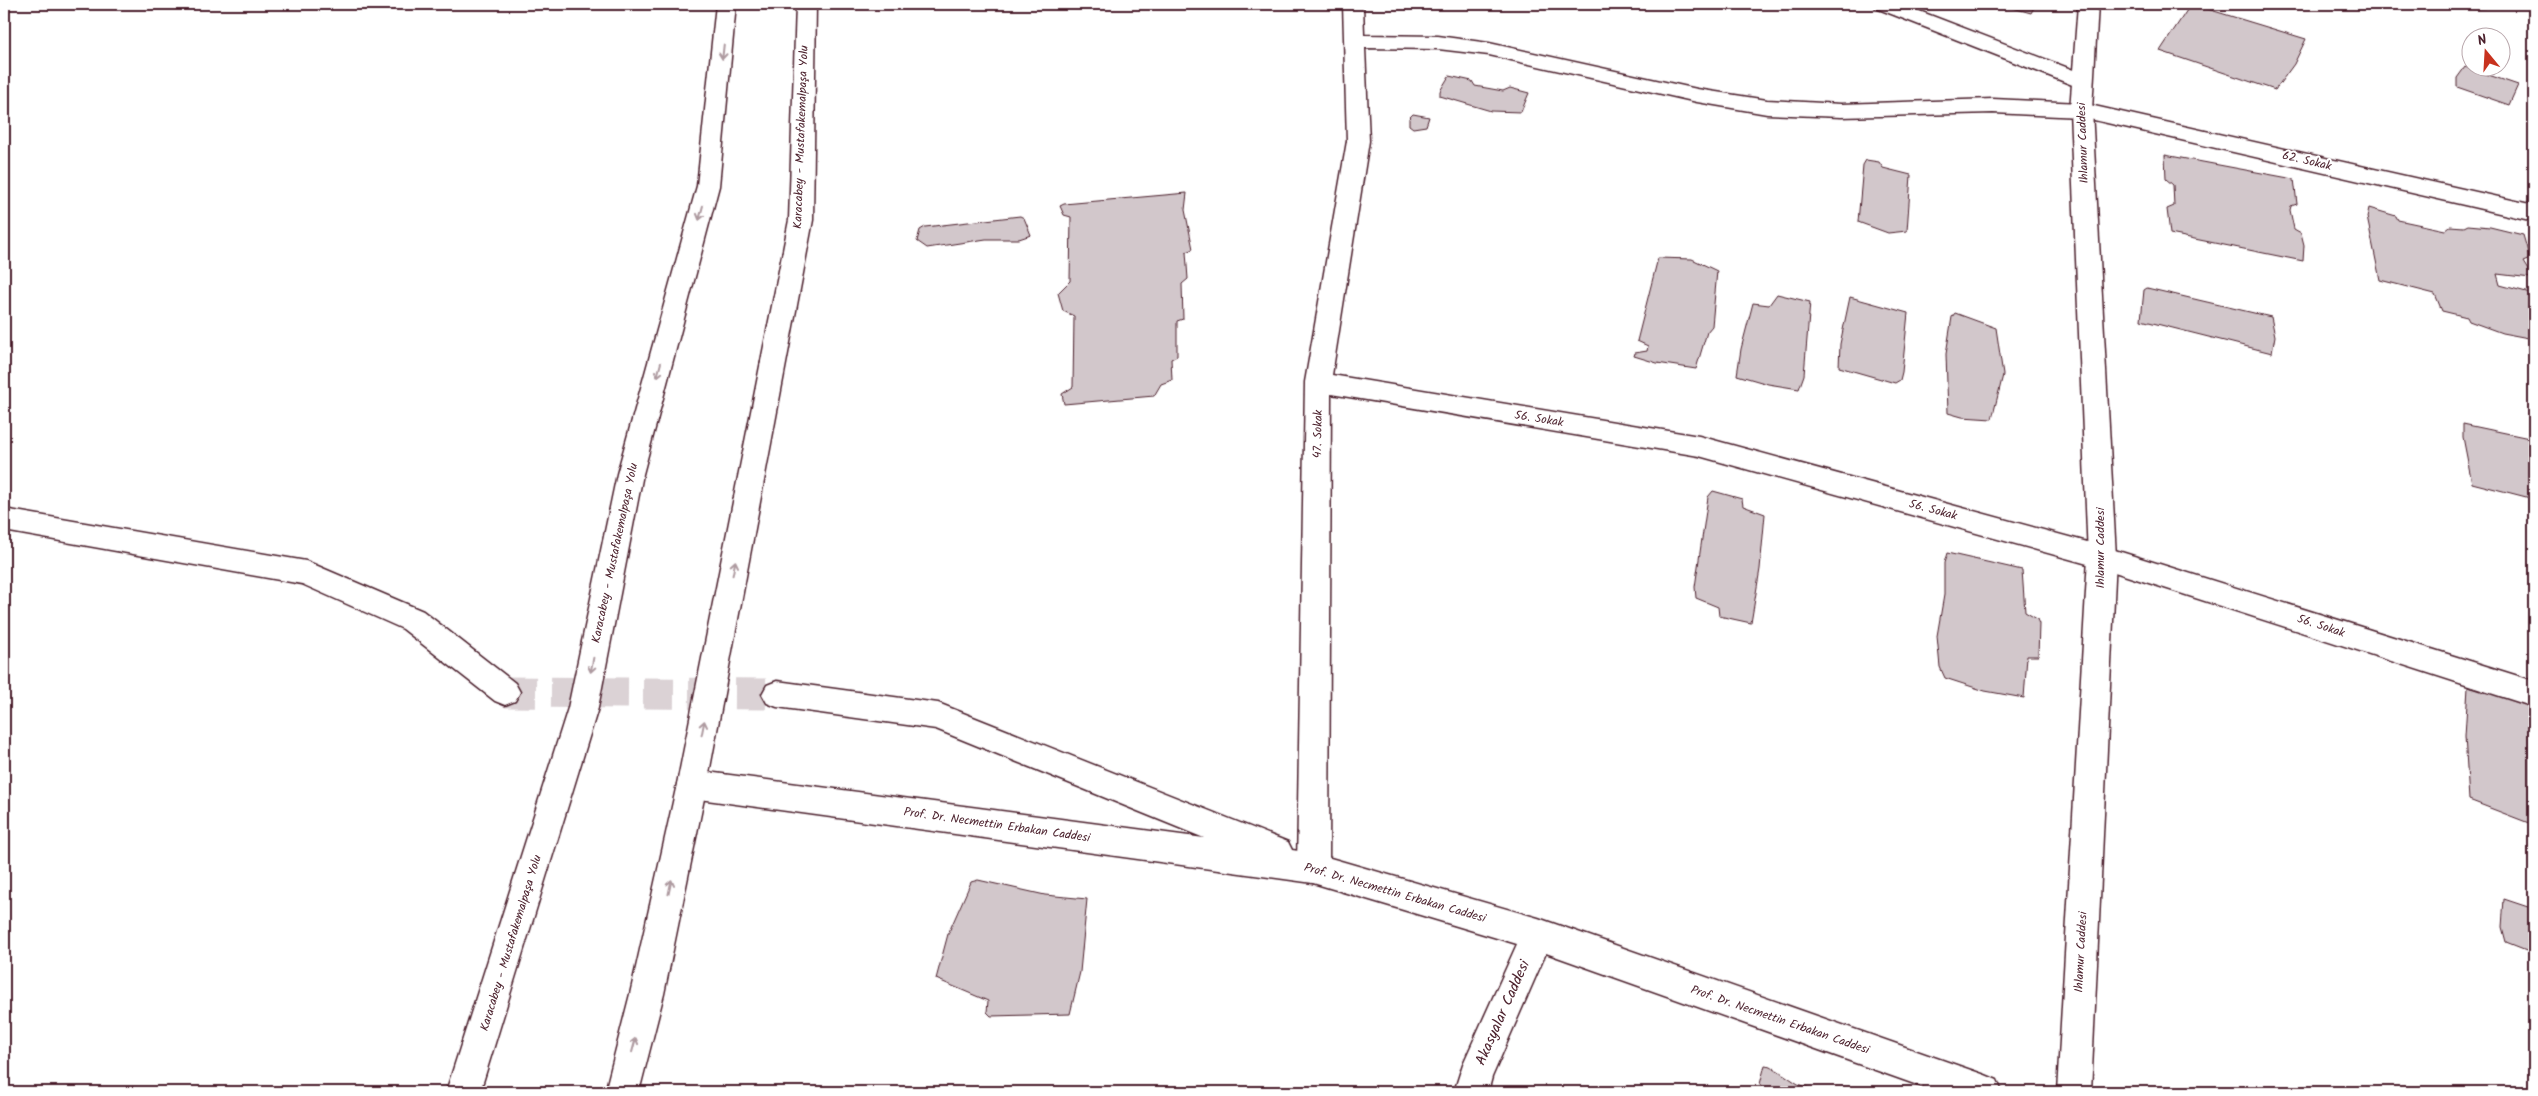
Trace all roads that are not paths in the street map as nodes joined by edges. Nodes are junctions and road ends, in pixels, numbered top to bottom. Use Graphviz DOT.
graph roads {
  1 [pos="726,4"];
  2 [pos="806,4"];
  3 [pos="1353,4"];
  4 [pos="1883,4"];
  5 [pos="2088,4"];
  6 [pos="1353,42"];
  7 [pos="2082,81"];
  8 [pos="2081,110"];
  9 [pos="2534,213"];
  10 [pos="1318,382"];
  11 [pos="4,520"];
  12 [pos="2102,557"];
  13 [pos="505,692"];
  14 [pos="776,694"];
  15 [pos="2534,694"];
  16 [pos="692,784"];
  17 [pos="1313,868"];
  18 [pos="1538,934"];
  19 [pos="463,1092"];
  20 [pos="622,1092"];
  21 [pos="1471,1092"];
  22 [pos="1985,1092"];
  23 [pos="2074,1092"];
  1 -- 19 [label="main road, Karacabey - Mustafakemalpaşa Yolu, one-way"];
  16 -- 2 [label="main road, Karacabey - Mustafakemalpaşa Yolu, one-way"];
  3 -- 6 [label="main road, 47. Sokak"];
  4 -- 7 [label="main road"];
  5 -- 7 [label="main road, Ihlamur Caddesi"];
  6 -- 8 [label="main road, 62. Sokak"];
  6 -- 10 [label="main road, 47. Sokak"];
  7 -- 8 [label="main road, Ihlamur Caddesi"];
  8 -- 9 [label="main road, 62. Sokak"];
  8 -- 12 [label="main road, Ihlamur Caddesi"];
  10 -- 12 [label="main road, 56. Sokak"];
  10 -- 17 [label="main road, 47. Sokak"];
  11 -- 13 [label="main road"];
  12 -- 15 [label="main road, 56. Sokak"];
  12 -- 23 [label="main road, Ihlamur Caddesi"];
  14 -- 17 [label="main road"];
  16 -- 17 [label="main road, Prof. Dr. Necmettin Erbakan Caddesi"];
  20 -- 16 [label="main road, Karacabey - Mustafakemalpaşa Yolu, one-way"];
  17 -- 18 [label="main road, Prof. Dr. Necmettin Erbakan Caddesi"];
  18 -- 21 [label="main road, Akasyalar Caddesi"];
  18 -- 22 [label="main road, Prof. Dr. Necmettin Erbakan Caddesi"];
}
